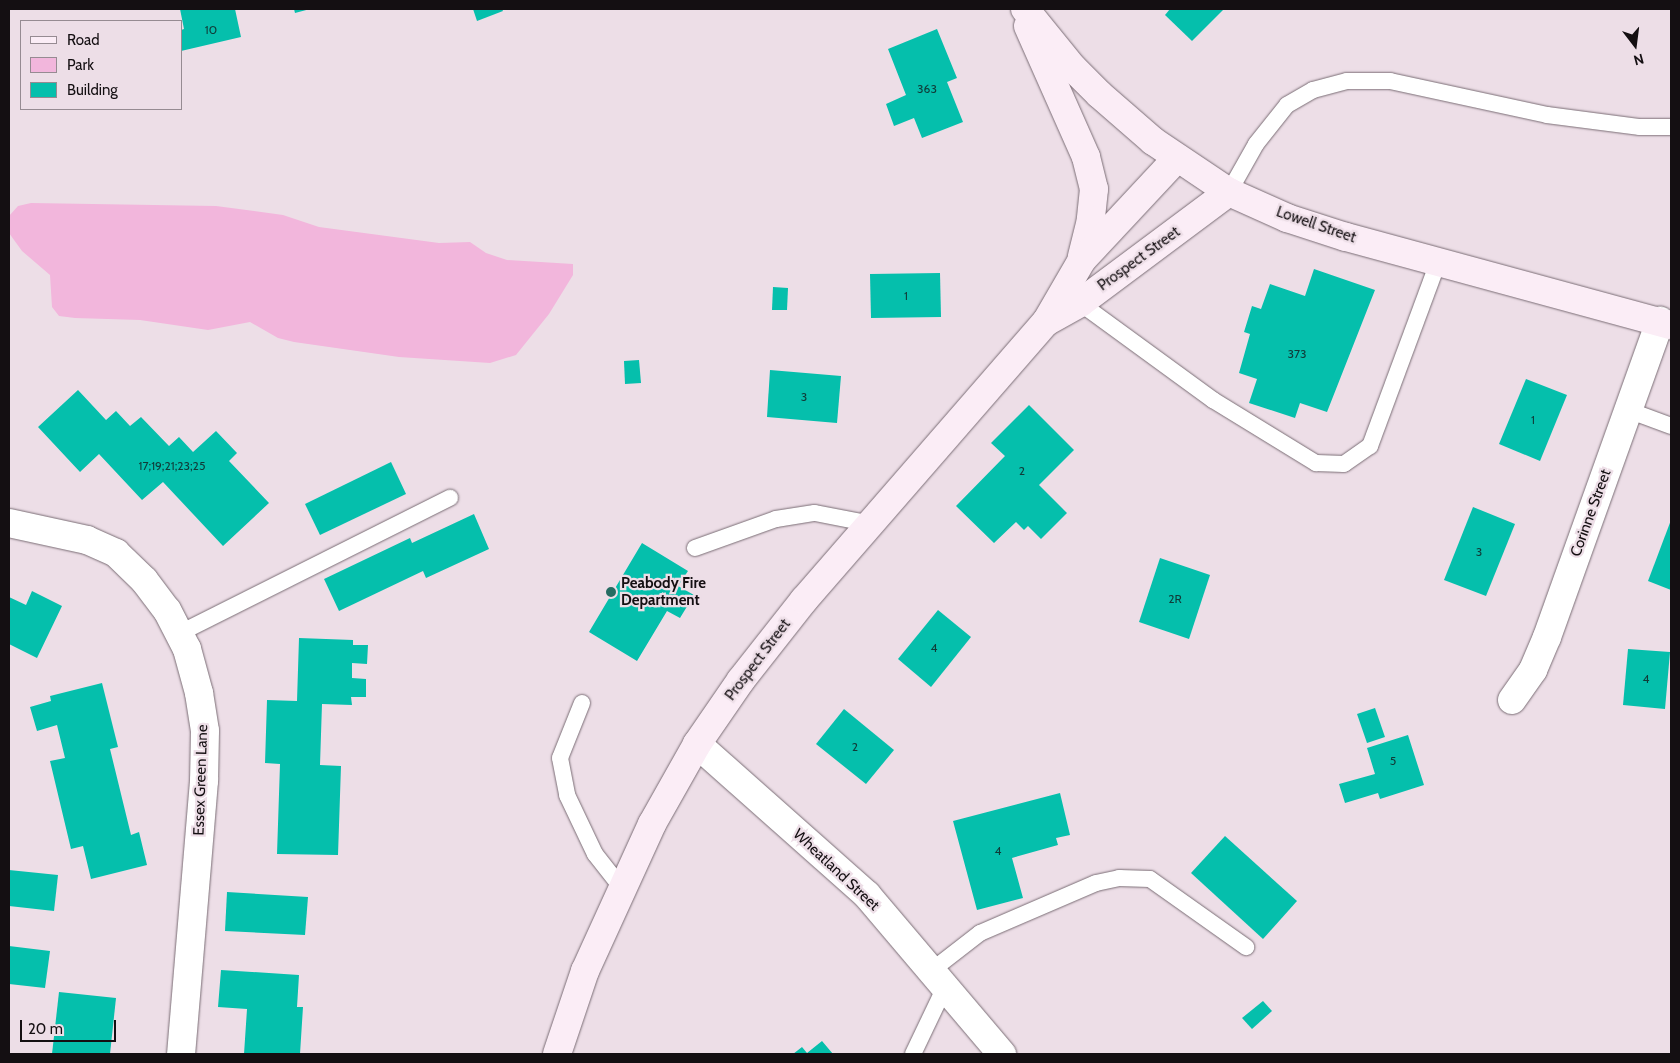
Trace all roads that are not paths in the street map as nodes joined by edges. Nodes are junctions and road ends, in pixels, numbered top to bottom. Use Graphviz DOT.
graph roads {
  1 [pos="1021,9"];
  2 [pos="1025,9"];
  3 [pos="1671,126"];
  4 [pos="1177,158"];
  5 [pos="1229,192"];
  6 [pos="1082,260"];
  7 [pos="1438,262"];
  8 [pos="1080,303"];
  9 [pos="1046,322"];
  10 [pos="1666,323"];
  11 [pos="1628,410"];
  12 [pos="1671,426"];
  13 [pos="450,498"];
  14 [pos="9,523"];
  15 [pos="871,524"];
  16 [pos="695,548"];
  17 [pos="180,633"];
  18 [pos="1512,700"];
  19 [pos="582,703"];
  20 [pos="697,744"];
  21 [pos="621,887"];
  22 [pos="1246,947"];
  23 [pos="938,979"];
  24 [pos="181,1054"];
  25 [pos="557,1054"];
  26 [pos="914,1054"];
  27 [pos="1002,1054"];
  1 -- 6 [label="street"];
  2 -- 4 [label="street, Lowell Street"];
  3 -- 5 [label="lane"];
  4 -- 5 [label="street, Lowell Street"];
  4 -- 6 [label="street, Prospect Street"];
  5 -- 7 [label="street, Lowell Street"];
  5 -- 8 [label="street, Prospect Street"];
  6 -- 9 [label="street, Prospect Street"];
  7 -- 8 [label="lane"];
  7 -- 10 [label="street, Lowell Street"];
  8 -- 9 [label="street, Prospect Street"];
  9 -- 15 [label="street, Prospect Street"];
  10 -- 11 [label="street, Corinne Street"];
  11 -- 12 [label="lane"];
  11 -- 18 [label="street, Corinne Street"];
  13 -- 17 [label="lane"];
  14 -- 17 [label="street, Essex Green Lane"];
  15 -- 16 [label="lane"];
  15 -- 20 [label="street, Prospect Street"];
  17 -- 24 [label="street, Essex Green Lane"];
  19 -- 21 [label="lane"];
  20 -- 21 [label="street, Prospect Street"];
  20 -- 23 [label="street, Wheatland Street"];
  21 -- 25 [label="street, Prospect Street"];
  22 -- 23 [label="lane"];
  23 -- 26 [label="lane"];
  23 -- 27 [label="street, Wheatland Street"];
}
